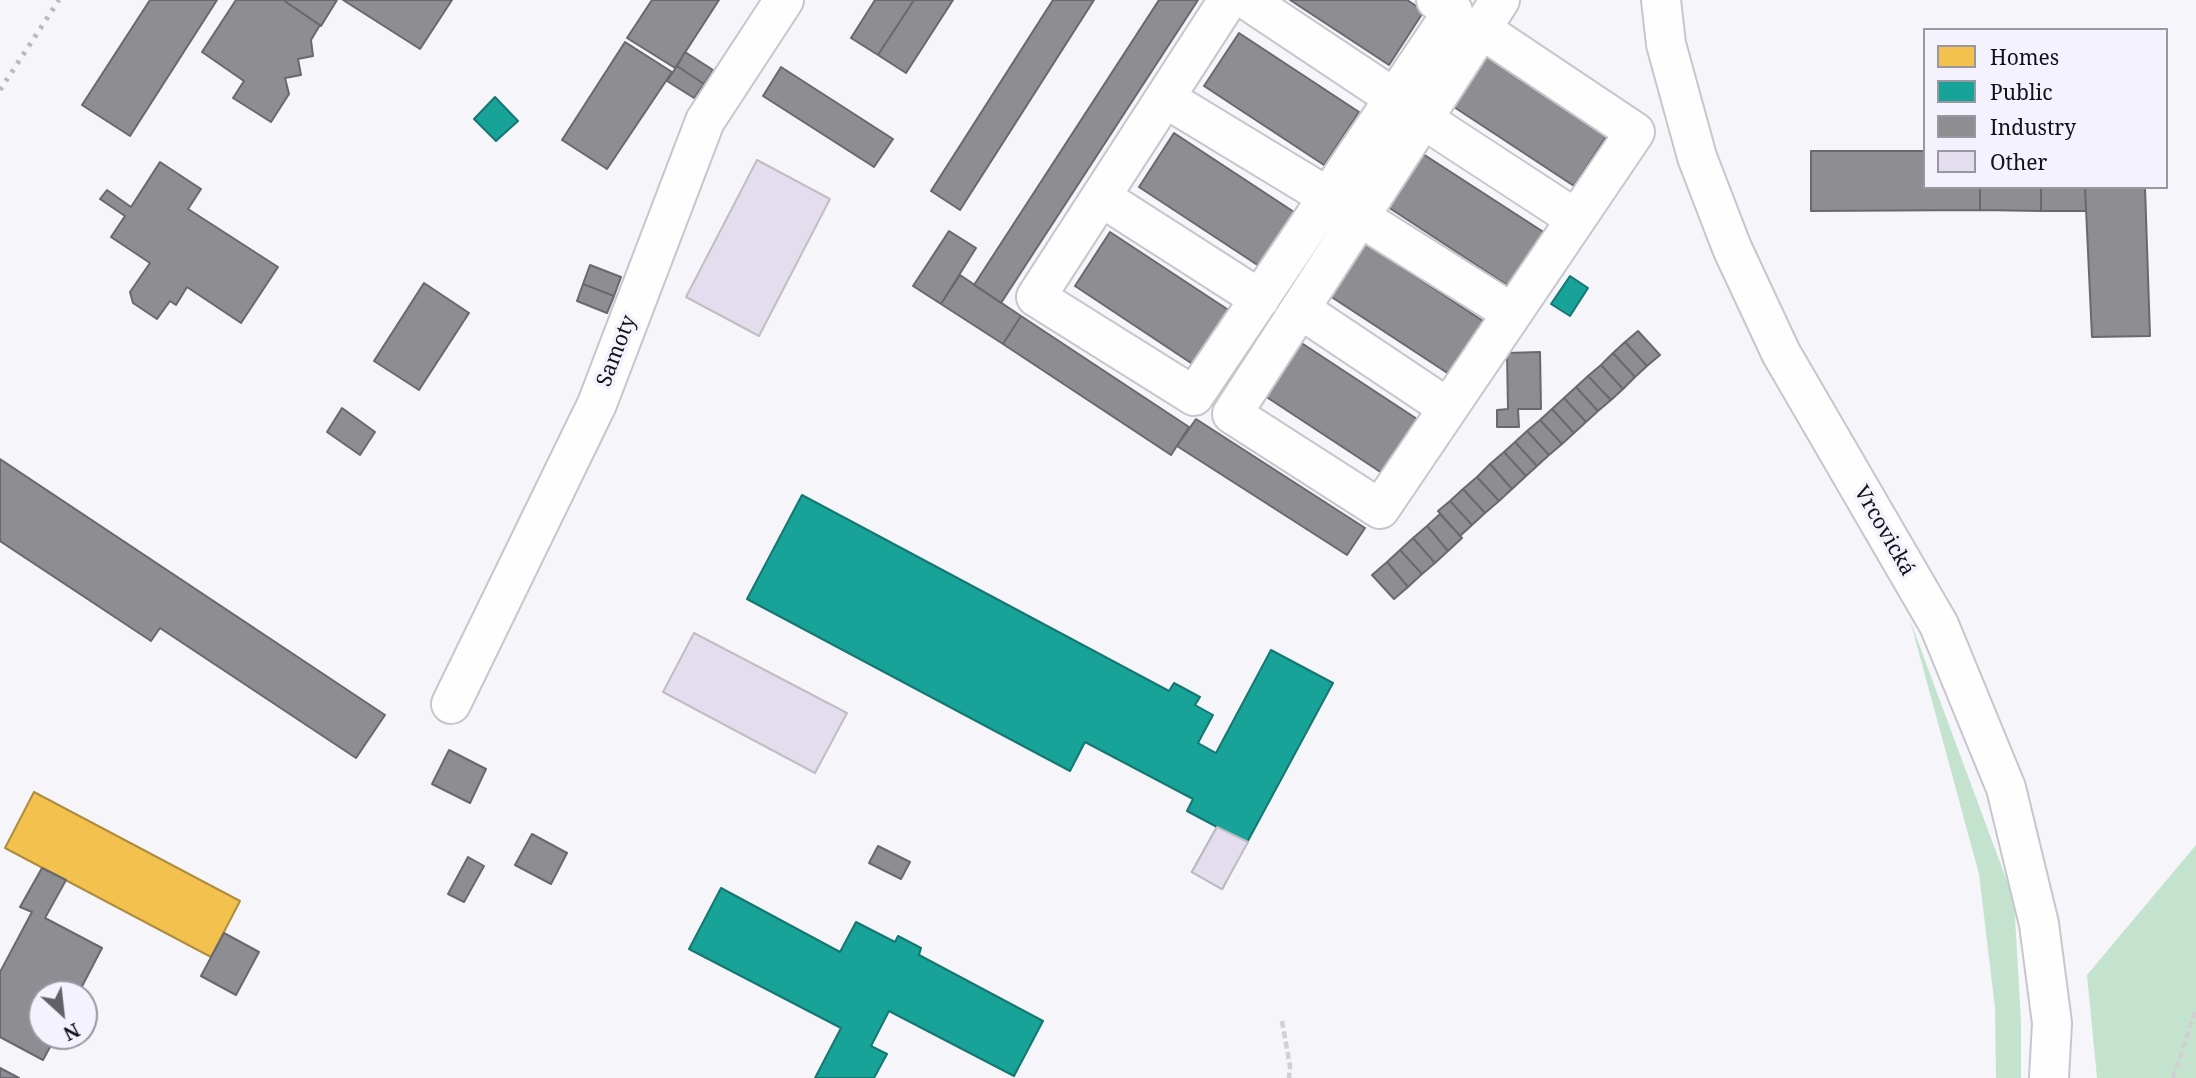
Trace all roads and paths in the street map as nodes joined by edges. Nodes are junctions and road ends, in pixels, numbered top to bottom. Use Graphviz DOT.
graph roads {
  1 [pos="784,0"];
  2 [pos="1228,0"];
  3 [pos="1247,0"];
  4 [pos="1436,0"];
  5 [pos="1661,0"];
  6 [pos="1491,15"];
  7 [pos="1165,98"];
  8 [pos="1409,108"];
  9 [pos="1101,197"];
  10 [pos="1344,207"];
  11 [pos="1576,219"];
  12 [pos="1260,299"];
  13 [pos="1300,309"];
  14 [pos="1512,313"];
  15 [pos="1448,408"];
  16 [pos="451,704"];
  17 [pos="2196,1009"];
  18 [pos="1282,1021"];
  19 [pos="1289,1078"];
  20 [pos="2049,1078"];
  21 [pos="2173,1078"];
  1 -- 16 [label="street, Samoty"];
  2 -- 7 [label="street"];
  3 -- 8 [label="street"];
  4 -- 8 [label="street"];
  5 -- 20 [label="street, Vrcovická"];
  6 -- 8 [label="street"];
  6 -- 11 [label="street"];
  7 -- 9 [label="street"];
  7 -- 10 [label="street"];
  8 -- 10 [label="street"];
  8 -- 11 [label="street"];
  9 -- 12 [label="street"];
  9 -- 12 [label="street"];
  10 -- 12 [label="street"];
  10 -- 13 [label="street"];
  10 -- 14 [label="street"];
  11 -- 14 [label="street"];
  13 -- 15 [label="street"];
  13 -- 15 [label="street"];
  14 -- 15 [label="street"];
  17 -- 21 [label="path"];
  18 -- 19 [label="path"];
}
